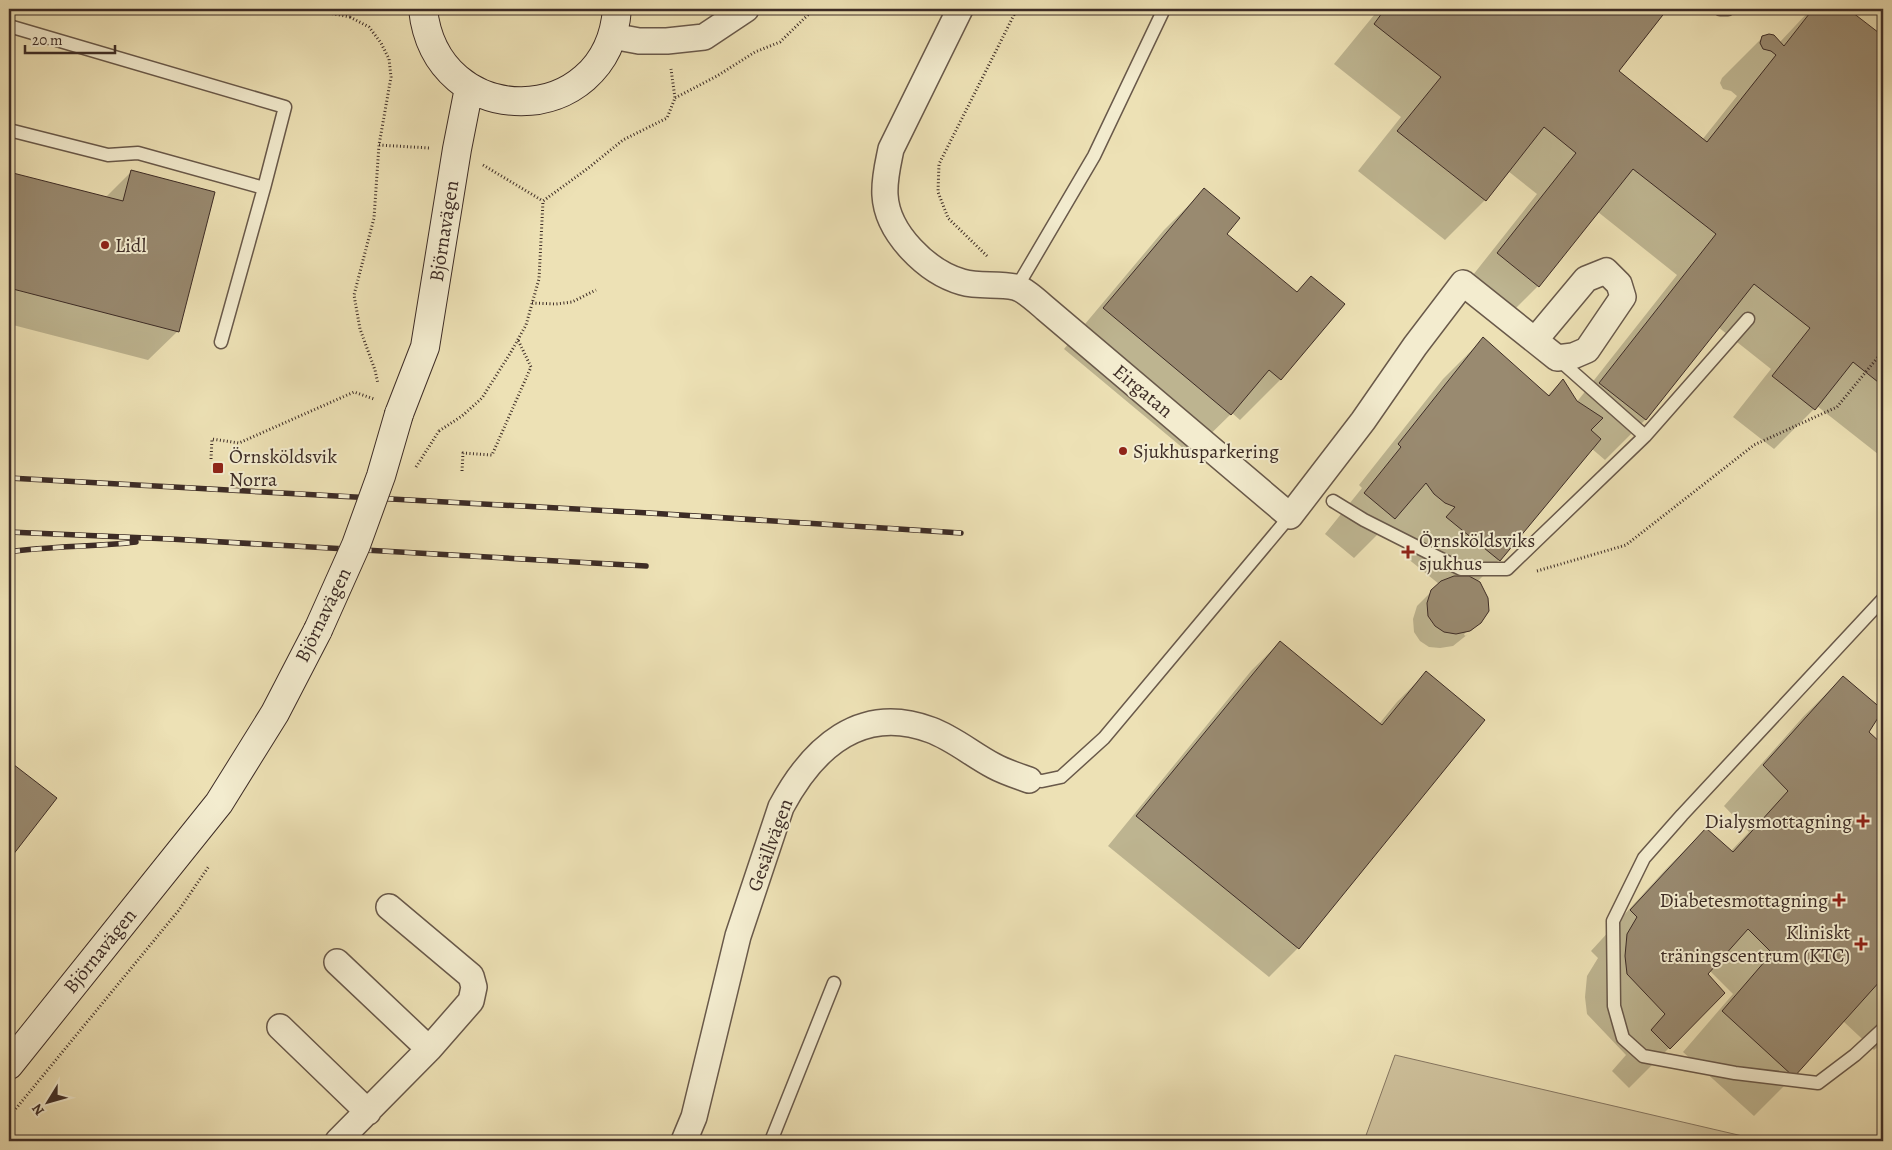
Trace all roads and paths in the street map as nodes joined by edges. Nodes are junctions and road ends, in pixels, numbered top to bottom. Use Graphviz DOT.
graph roads {
  1 [pos="308,9"];
  2 [pos="352,9"];
  3 [pos="423,9"];
  4 [pos="617,9"];
  5 [pos="746,9"];
  6 [pos="814,9"];
  7 [pos="960,9"];
  8 [pos="1017,9"];
  9 [pos="1164,9"];
  10 [pos="1720,9"];
  11 [pos="1728,9"];
  12 [pos="350,17"];
  13 [pos="9,26"];
  14 [pos="612,36"];
  15 [pos="667,41"];
  16 [pos="469,88"];
  17 [pos="675,98"];
  18 [pos="9,130"];
  19 [pos="264,188"];
  20 [pos="1017,287"];
  21 [pos="596,290"];
  22 [pos="532,303"];
  23 [pos="1748,319"];
  24 [pos="518,340"];
  25 [pos="1535,340"];
  26 [pos="221,342"];
  27 [pos="1883,351"];
  28 [pos="1557,358"];
  29 [pos="378,386"];
  30 [pos="390,408"];
  31 [pos="439,431"];
  32 [pos="1645,436"];
  33 [pos="211,459"];
  34 [pos="462,472"];
  35 [pos="1332,502"];
  36 [pos="1290,516"];
  37 [pos="1507,569"];
  38 [pos="1883,599"];
  39 [pos="1029,780"];
  40 [pos="389,907"];
  41 [pos="337,962"];
  42 [pos="834,983"];
  43 [pos="280,1026"];
  44 [pos="1883,1029"];
  45 [pos="428,1049"];
  46 [pos="9,1065"];
  47 [pos="368,1112"];
  48 [pos="338,1141"];
  49 [pos="684,1141"];
  50 [pos="771,1141"];
  1 -- 12 [label="path"];
  2 -- 12 [label="path"];
  3 -- 16 [label="main road"];
  4 -- 14 [label="main road"];
  5 -- 15 [label="street"];
  6 -- 17 [label="path"];
  7 -- 20 [label="street"];
  8 -- 20 [label="path"];
  9 -- 20 [label="lane"];
  10 -- 11 [label="lane"];
  12 -- 29 [label="path"];
  13 -- 19 [label="lane"];
  14 -- 15 [label="street"];
  14 -- 16 [label="main road"];
  15 -- 17 [label="path"];
  16 -- 30 [label="main road, Björnavägen"];
  17 -- 22 [label="path"];
  18 -- 19 [label="lane"];
  19 -- 26 [label="lane"];
  20 -- 36 [label="street, Eirgatan"];
  21 -- 22 [label="path"];
  22 -- 24 [label="path"];
  23 -- 32 [label="lane"];
  24 -- 31 [label="path"];
  24 -- 34 [label="path"];
  25 -- 28 [label="street"];
  25 -- 28 [label="street"];
  25 -- 36 [label="street"];
  27 -- 37 [label="path"];
  28 -- 32 [label="lane"];
  30 -- 33 [label="path"];
  30 -- 46 [label="main road, Björnavägen, bridge"];
  32 -- 37 [label="lane"];
  35 -- 37 [label="lane"];
  36 -- 39 [label="lane"];
  38 -- 44 [label="lane"];
  39 -- 49 [label="street, Gesällvägen"];
  40 -- 45 [label="street"];
  41 -- 45 [label="street"];
  42 -- 50 [label="lane"];
  43 -- 47 [label="street"];
  45 -- 47 [label="street"];
  47 -- 48 [label="street"];
}
